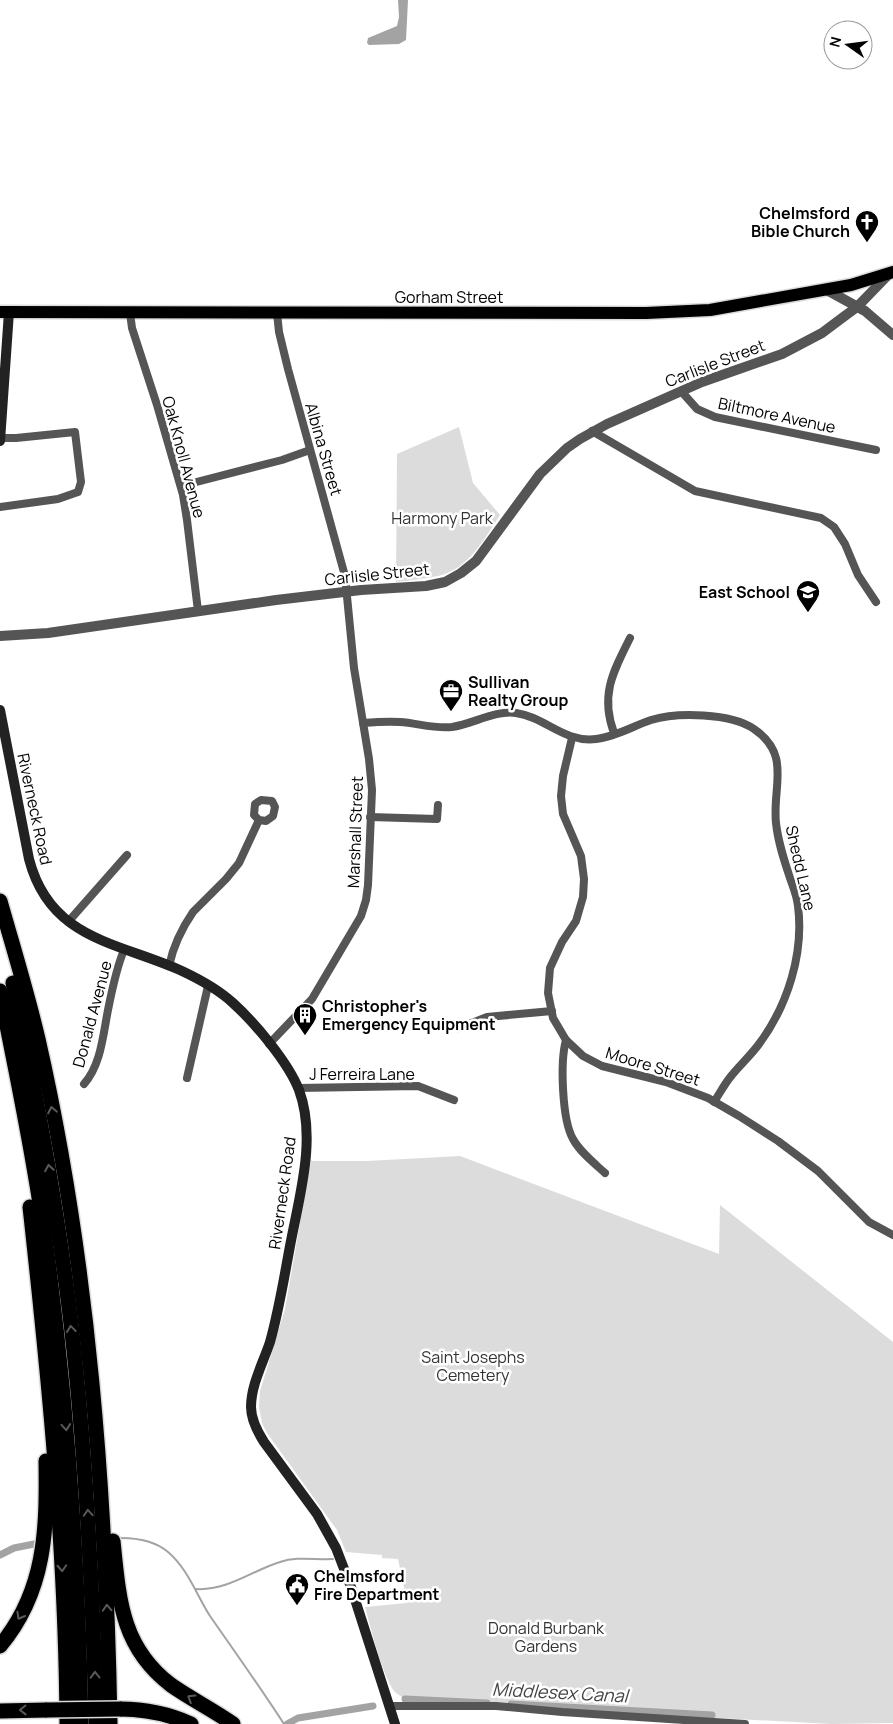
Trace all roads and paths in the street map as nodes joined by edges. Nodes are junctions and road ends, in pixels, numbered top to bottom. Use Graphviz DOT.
graph roads {
  1 [pos="892,273"];
  2 [pos="825,289"];
  3 [pos="857,307"];
  4 [pos="5,312"];
  5 [pos="130,313"];
  6 [pos="277,313"];
  7 [pos="893,334"];
  8 [pos="681,391"];
  9 [pos="592,431"];
  10 [pos="0,440"];
  11 [pos="310,450"];
  12 [pos="876,450"];
  13 [pos="181,486"];
  14 [pos="0,507"];
  15 [pos="346,592"];
  16 [pos="876,602"];
  17 [pos="198,611"];
  18 [pos="0,636"];
  19 [pos="630,638"];
  20 [pos="0,710"];
  21 [pos="363,723"];
  22 [pos="614,733"];
  23 [pos="572,738"];
  24 [pos="438,805"];
  25 [pos="370,817"];
  26 [pos="259,820"];
  27 [pos="128,855"];
  28 [pos="0,901"];
  29 [pos="0,918"];
  30 [pos="68,922"];
  31 [pos="124,950"];
  32 [pos="169,966"];
  33 [pos="208,986"];
  34 [pos="0,991"];
  35 [pos="552,1011"];
  36 [pos="459,1028"];
  37 [pos="566,1040"];
  38 [pos="269,1044"];
  39 [pos="14,1059"];
  40 [pos="187,1078"];
  41 [pos="84,1084"];
  42 [pos="298,1088"];
  43 [pos="454,1100"];
  44 [pos="714,1102"];
  45 [pos="604,1173"];
  46 [pos="893,1234"];
  47 [pos="48,1380"];
  48 [pos="92,1382"];
  49 [pos="0,1646"];
  50 [pos="390,1706"];
  51 [pos="0,1711"];
  52 [pos="67,1724"];
  53 [pos="81,1724"];
  54 [pos="96,1724"];
  55 [pos="110,1724"];
  56 [pos="191,1724"];
  57 [pos="232,1724"];
  58 [pos="395,1724"];
  59 [pos="745,1724"];
  1 -- 2 [label="main road, Gorham Street"];
  1 -- 3 [label="street, Carlisle Street"];
  2 -- 3 [label="street"];
  2 -- 6 [label="main road, Gorham Street"];
  3 -- 7 [label="street"];
  3 -- 8 [label="street, Carlisle Street"];
  4 -- 5 [label="main road, Gorham Street"];
  4 -- 10 [label="main road"];
  5 -- 6 [label="main road, Gorham Street"];
  5 -- 13 [label="street, Oak Knoll Avenue"];
  6 -- 11 [label="street, Albina Street"];
  8 -- 9 [label="street, Carlisle Street"];
  8 -- 12 [label="street, Biltmore Avenue"];
  9 -- 15 [label="street, Carlisle Street"];
  9 -- 16 [label="street"];
  10 -- 14 [label="street"];
  11 -- 13 [label="street"];
  11 -- 15 [label="street, Albina Street"];
  13 -- 17 [label="street, Oak Knoll Avenue"];
  15 -- 17 [label="street, Carlisle Street"];
  15 -- 21 [label="street, Marshall Street"];
  17 -- 18 [label="street, Carlisle Street"];
  19 -- 22 [label="street"];
  20 -- 30 [label="main road, Riverneck Road"];
  21 -- 23 [label="street, Shedd Lane"];
  21 -- 25 [label="street, Marshall Street"];
  22 -- 23 [label="street, Shedd Lane"];
  22 -- 44 [label="street, Shedd Lane"];
  23 -- 35 [label="street, Moore Street"];
  24 -- 25 [label="street"];
  25 -- 38 [label="street, Marshall Street"];
  26 -- 32 [label="street"];
  27 -- 30 [label="street"];
  48 -- 28 [label="highway, one-way"];
  54 -- 29 [label="highway, one-way"];
  30 -- 31 [label="main road, Riverneck Road"];
  31 -- 32 [label="main road, Riverneck Road"];
  31 -- 41 [label="street, Donald Avenue"];
  32 -- 33 [label="main road, Riverneck Road"];
  33 -- 38 [label="main road, Riverneck Road"];
  33 -- 40 [label="street"];
  34 -- 39 [label="highway"];
  35 -- 36 [label="street"];
  35 -- 37 [label="street, Moore Street"];
  37 -- 44 [label="street, Moore Street"];
  37 -- 45 [label="street"];
  38 -- 42 [label="main road, Riverneck Road"];
  39 -- 47 [label="highway"];
  39 -- 53 [label="highway, one-way"];
  42 -- 43 [label="street, J Ferreira Lane"];
  42 -- 50 [label="main road, Riverneck Road"];
  44 -- 46 [label="street, Moore Street"];
  47 -- 49 [label="highway, one-way"];
  47 -- 52 [label="highway, one-way"];
  55 -- 48 [label="highway, one-way"];
  57 -- 48 [label="highway, one-way"];
  50 -- 58 [label="main road, Riverneck Road"];
  50 -- 59 [label="street"];
  56 -- 51 [label="highway, one-way, bridge"];
}
